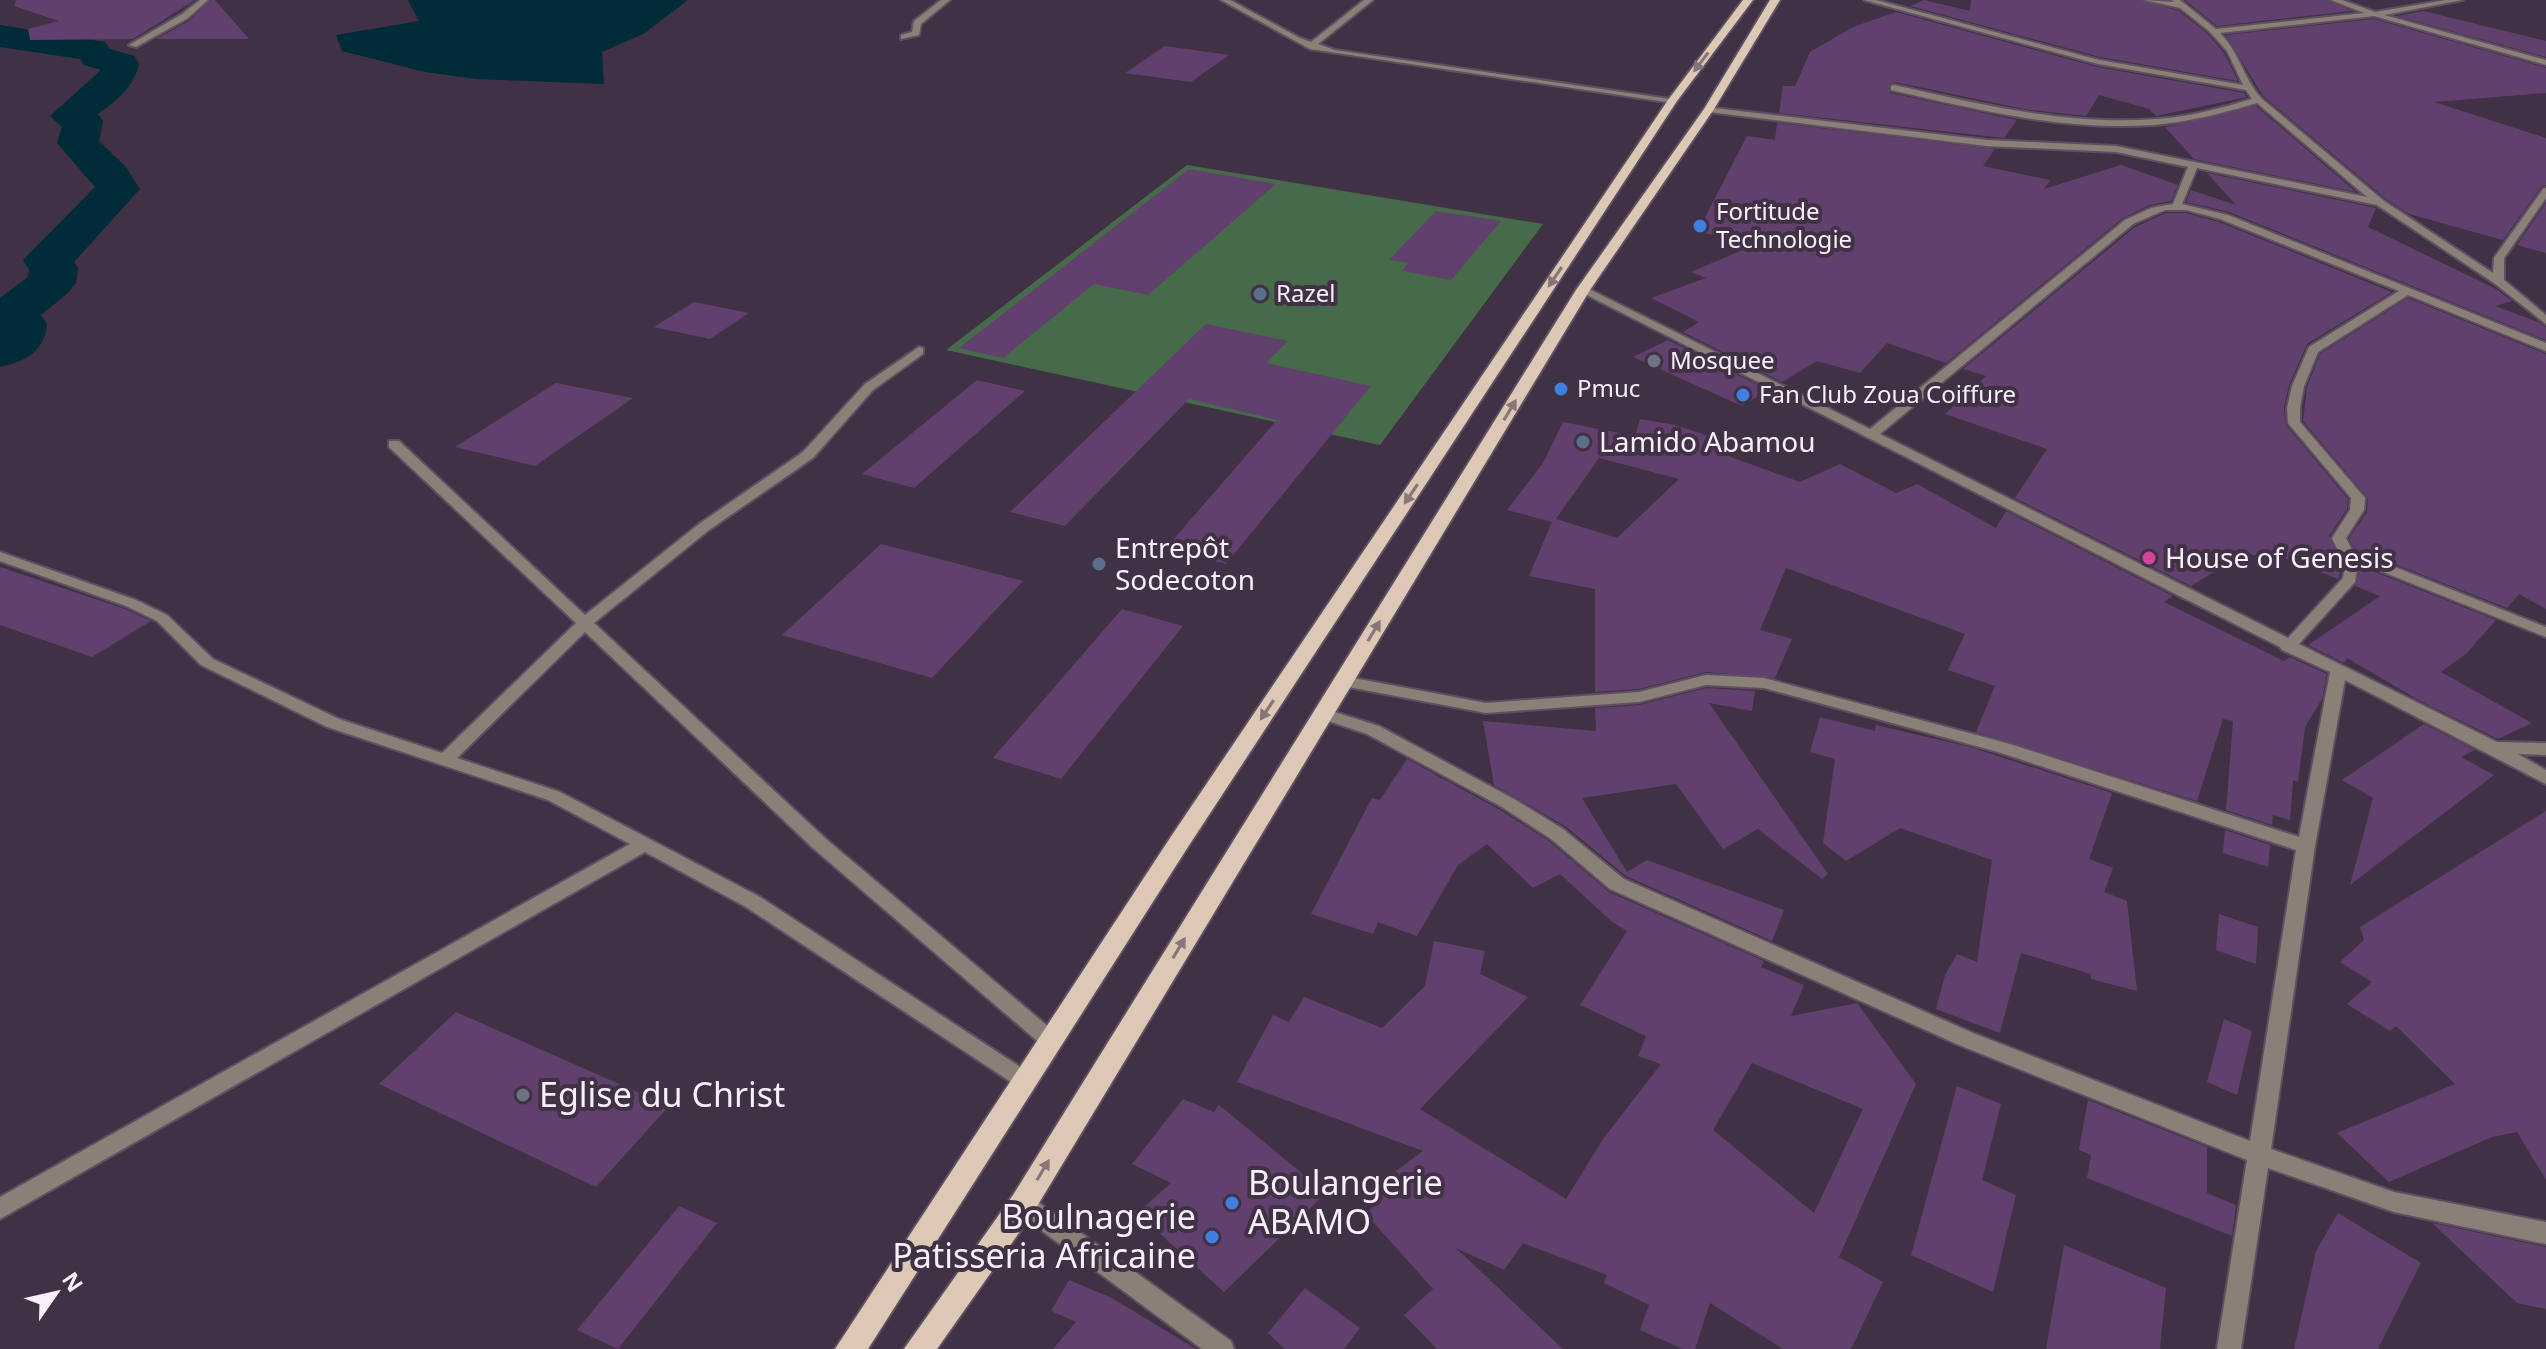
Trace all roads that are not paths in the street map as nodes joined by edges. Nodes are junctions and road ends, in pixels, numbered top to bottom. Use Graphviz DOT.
graph roads {
  1 [pos="204,0"];
  2 [pos="946,0"];
  3 [pos="1225,0"];
  4 [pos="1369,0"];
  5 [pos="1748,0"];
  6 [pos="1775,0"];
  7 [pos="1868,0"];
  8 [pos="2148,0"];
  9 [pos="2335,0"];
  10 [pos="2459,0"];
  11 [pos="2179,3"];
  12 [pos="2374,14"];
  13 [pos="2215,31"];
  14 [pos="904,37"];
  15 [pos="133,45"];
  16 [pos="1310,47"];
  17 [pos="2546,63"];
  18 [pos="1894,88"];
  19 [pos="2246,88"];
  20 [pos="1673,100"];
  21 [pos="2258,100"];
  22 [pos="1709,109"];
  23 [pos="2193,166"];
  24 [pos="2546,191"];
  25 [pos="2380,203"];
  26 [pos="2177,205"];
  27 [pos="2498,281"];
  28 [pos="1583,290"];
  29 [pos="2407,291"];
  30 [pos="2546,321"];
  31 [pos="2546,347"];
  32 [pos="919,351"];
  33 [pos="1871,435"];
  34 [pos="394,444"];
  35 [pos="2348,553"];
  36 [pos="0,556"];
  37 [pos="585,623"];
  38 [pos="2546,632"];
  39 [pos="2288,647"];
  40 [pos="2338,673"];
  41 [pos="1343,681"];
  42 [pos="1325,714"];
  43 [pos="2494,748"];
  44 [pos="2546,749"];
  45 [pos="445,760"];
  46 [pos="2546,778"];
  47 [pos="645,844"];
  48 [pos="2306,846"];
  49 [pos="1050,1040"];
  50 [pos="1024,1080"];
  51 [pos="2257,1154"];
  52 [pos="1023,1204"];
  53 [pos="0,1209"];
  54 [pos="2546,1233"];
  55 [pos="850,1349"];
  56 [pos="919,1349"];
  57 [pos="1222,1349"];
  58 [pos="2229,1349"];
  1 -- 15 [label="street"];
  2 -- 14 [label="street"];
  3 -- 16 [label="street"];
  4 -- 16 [label="street"];
  5 -- 20 [label="main road, one-way"];
  6 -- 22 [label="main road"];
  7 -- 19 [label="street"];
  8 -- 11 [label="street"];
  9 -- 12 [label="street"];
  10 -- 12 [label="street"];
  11 -- 13 [label="street"];
  12 -- 13 [label="street"];
  12 -- 17 [label="street"];
  13 -- 19 [label="street"];
  16 -- 20 [label="street"];
  18 -- 21 [label="street"];
  19 -- 21 [label="street"];
  20 -- 49 [label="main road, one-way"];
  21 -- 25 [label="street"];
  22 -- 23 [label="street"];
  22 -- 28 [label="main road"];
  23 -- 25 [label="street"];
  23 -- 26 [label="street"];
  24 -- 27 [label="street"];
  25 -- 27 [label="street"];
  26 -- 29 [label="street"];
  26 -- 33 [label="street"];
  27 -- 30 [label="street"];
  28 -- 33 [label="street"];
  41 -- 28 [label="main road, one-way"];
  29 -- 31 [label="street"];
  29 -- 35 [label="street"];
  32 -- 37 [label="street"];
  33 -- 39 [label="street"];
  34 -- 37 [label="street"];
  35 -- 38 [label="street"];
  35 -- 39 [label="street"];
  36 -- 45 [label="street"];
  37 -- 45 [label="street"];
  37 -- 49 [label="street"];
  39 -- 40 [label="street"];
  40 -- 43 [label="street"];
  40 -- 48 [label="street"];
  41 -- 42 [label="main road"];
  41 -- 48 [label="street"];
  42 -- 51 [label="street"];
  52 -- 42 [label="main road, one-way"];
  43 -- 44 [label="street"];
  43 -- 46 [label="street"];
  45 -- 47 [label="street"];
  47 -- 50 [label="street"];
  47 -- 53 [label="street"];
  48 -- 51 [label="street"];
  49 -- 50 [label="main road"];
  50 -- 55 [label="main road"];
  51 -- 54 [label="street"];
  51 -- 58 [label="street"];
  52 -- 56 [label="main road"];
  52 -- 57 [label="street"];
}
